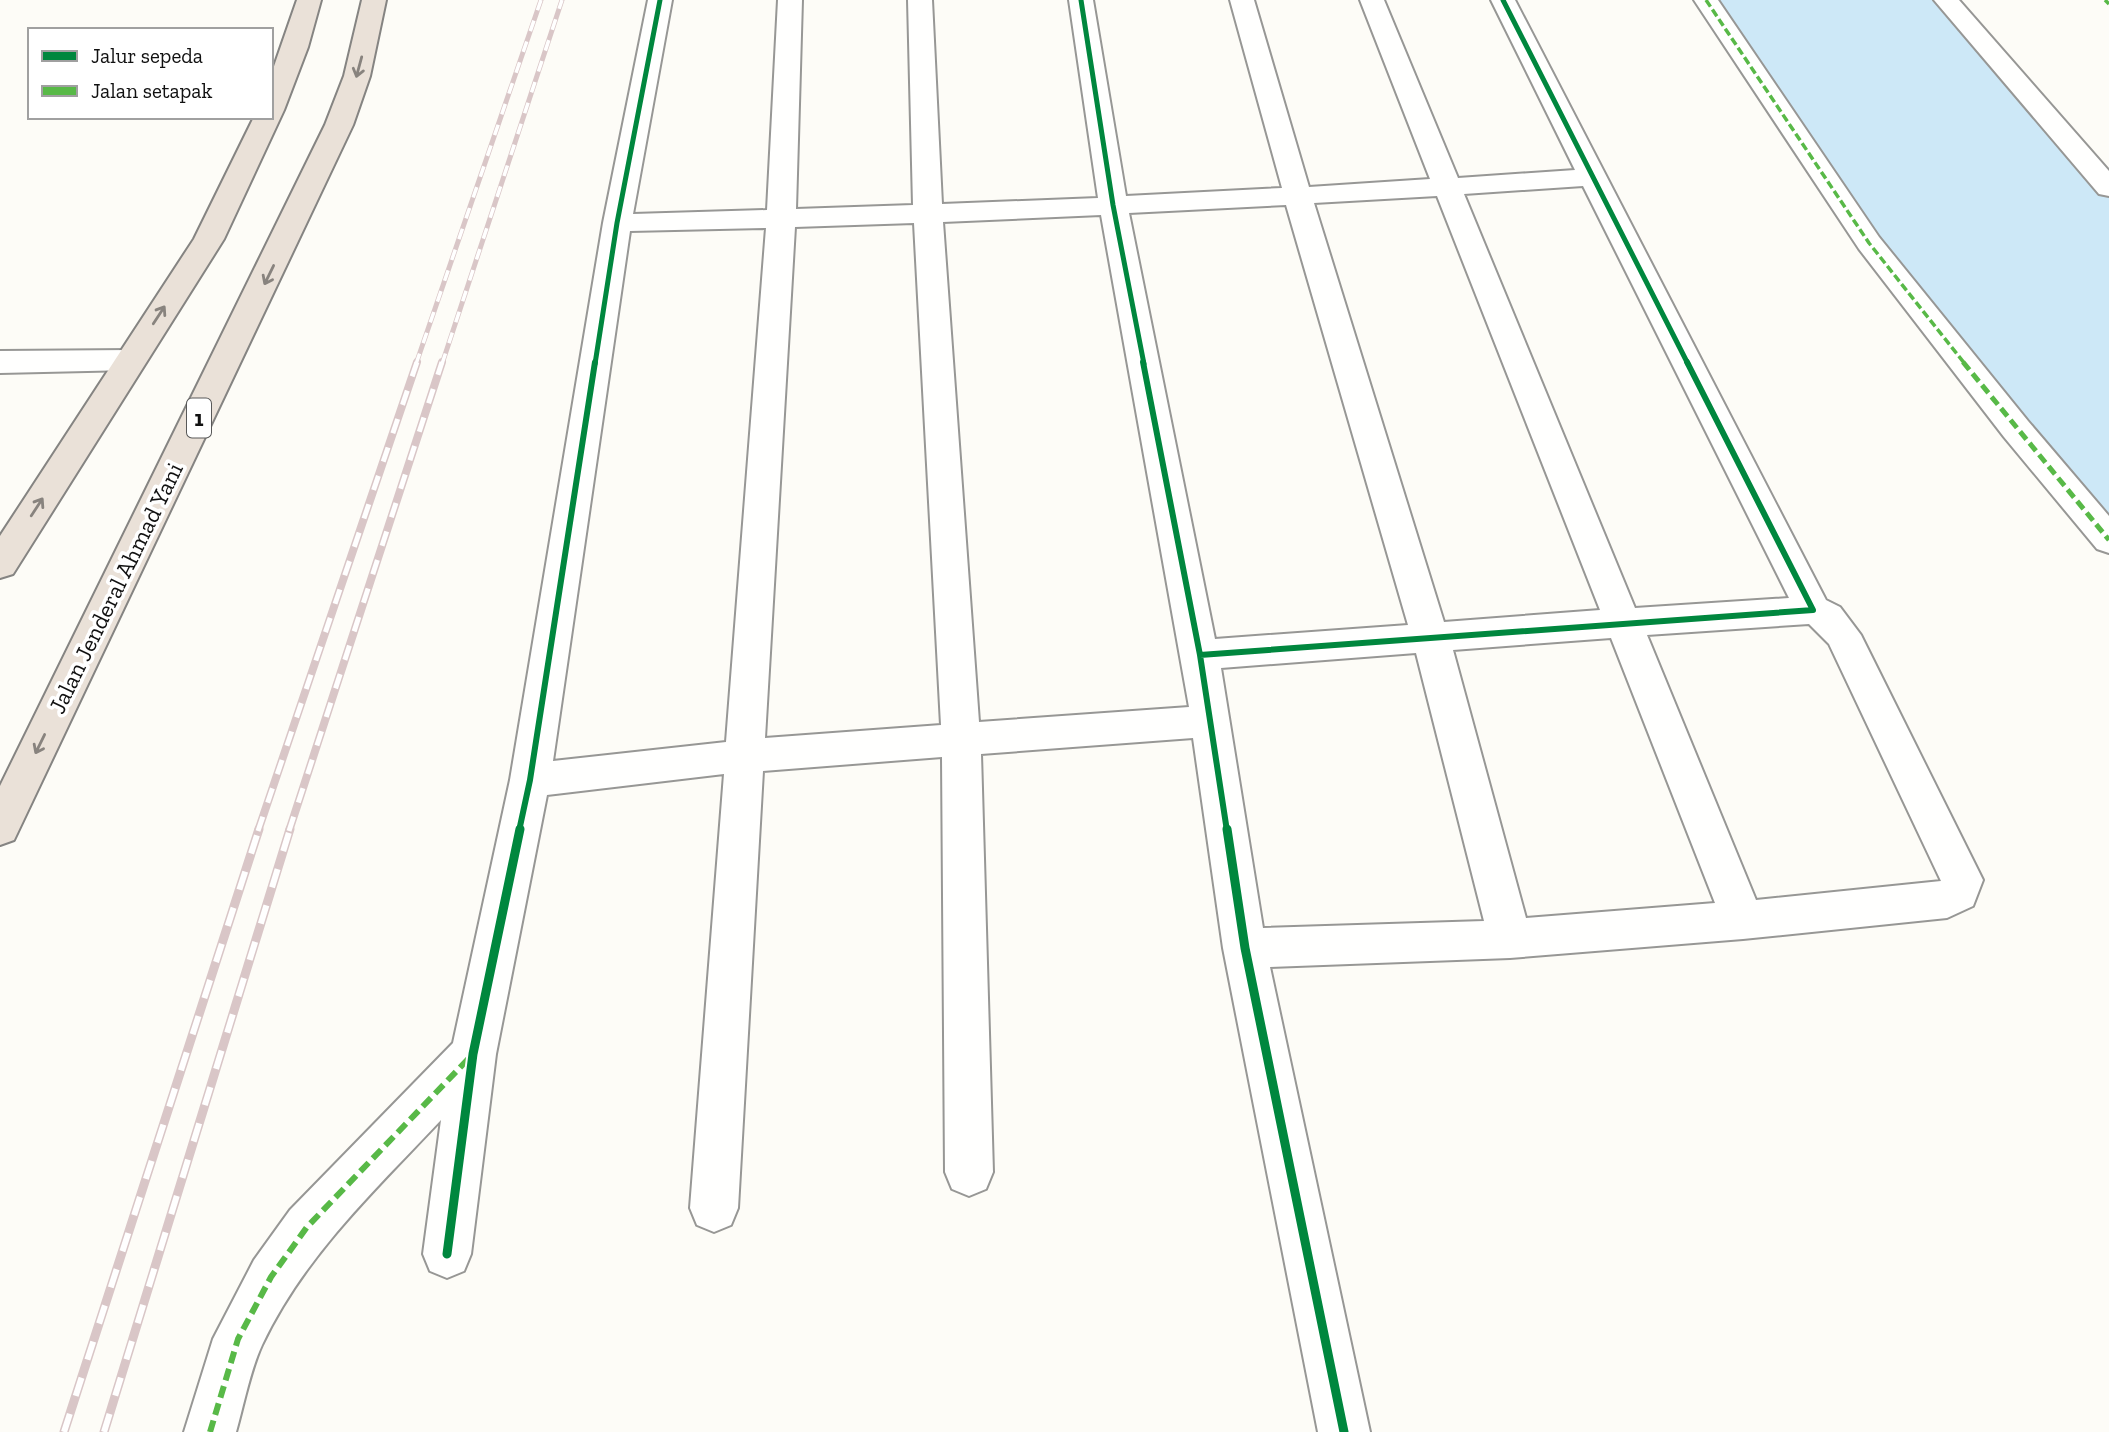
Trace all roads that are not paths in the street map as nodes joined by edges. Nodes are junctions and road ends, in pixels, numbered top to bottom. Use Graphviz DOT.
graph roads {
  1 [pos="309,0"];
  2 [pos="374,0"];
  3 [pos="660,0"];
  4 [pos="790,0"];
  5 [pos="920,0"];
  6 [pos="1081,0"];
  7 [pos="1242,0"];
  8 [pos="1373,0"];
  9 [pos="1503,0"];
  10 [pos="1706,0"];
  11 [pos="1947,0"];
  12 [pos="273,105"];
  13 [pos="267,119"];
  14 [pos="1592,177"];
  15 [pos="1448,187"];
  16 [pos="2109,188"];
  17 [pos="1298,196"];
  18 [pos="1113,205"];
  19 [pos="928,213"];
  20 [pos="781,220"];
  21 [pos="617,223"];
  22 [pos="131,360"];
  23 [pos="0,362"];
  24 [pos="2109,540"];
  25 [pos="0,565"];
  26 [pos="1813,610"];
  27 [pos="1622,621"];
  28 [pos="1431,639"];
  29 [pos="1200,655"];
  30 [pos="1210,721"];
  31 [pos="961,740"];
  32 [pos="743,756"];
  33 [pos="530,780"];
  34 [pos="0,828"];
  35 [pos="1744,920"];
  36 [pos="1510,939"];
  37 [pos="1244,948"];
  38 [pos="473,1054"];
  39 [pos="969,1172"];
  40 [pos="714,1208"];
  41 [pos="447,1254"];
  42 [pos="210,1432"];
  43 [pos="1344,1432"];
  1 -- 12 [label="highway"];
  2 -- 34 [label="highway, Jalan Jenderal Ahmad Yani / 1, one-way"];
  3 -- 21 [label="street"];
  4 -- 20 [label="street"];
  5 -- 19 [label="street"];
  6 -- 18 [label="street"];
  7 -- 17 [label="street"];
  8 -- 15 [label="street"];
  9 -- 14 [label="street"];
  10 -- 24 [label="street"];
  11 -- 16 [label="street"];
  22 -- 13 [label="highway, one-way"];
  14 -- 15 [label="street"];
  14 -- 26 [label="street"];
  15 -- 17 [label="street"];
  15 -- 27 [label="street"];
  17 -- 18 [label="street"];
  17 -- 28 [label="street"];
  18 -- 19 [label="street"];
  18 -- 29 [label="street"];
  19 -- 20 [label="street"];
  19 -- 31 [label="street"];
  20 -- 21 [label="street"];
  20 -- 32 [label="street"];
  21 -- 33 [label="street"];
  22 -- 23 [label="street"];
  25 -- 22 [label="highway, one-way"];
  26 -- 27 [label="street"];
  26 -- 35 [label="street"];
  27 -- 28 [label="street"];
  27 -- 35 [label="street"];
  28 -- 29 [label="street"];
  28 -- 36 [label="street"];
  29 -- 30 [label="street"];
  30 -- 31 [label="street"];
  30 -- 37 [label="street"];
  31 -- 32 [label="street"];
  31 -- 39 [label="street"];
  32 -- 33 [label="street"];
  32 -- 40 [label="street"];
  33 -- 38 [label="street"];
  35 -- 36 [label="street"];
  36 -- 37 [label="street"];
  37 -- 43 [label="street"];
  38 -- 41 [label="street"];
  38 -- 42 [label="street"];
}
